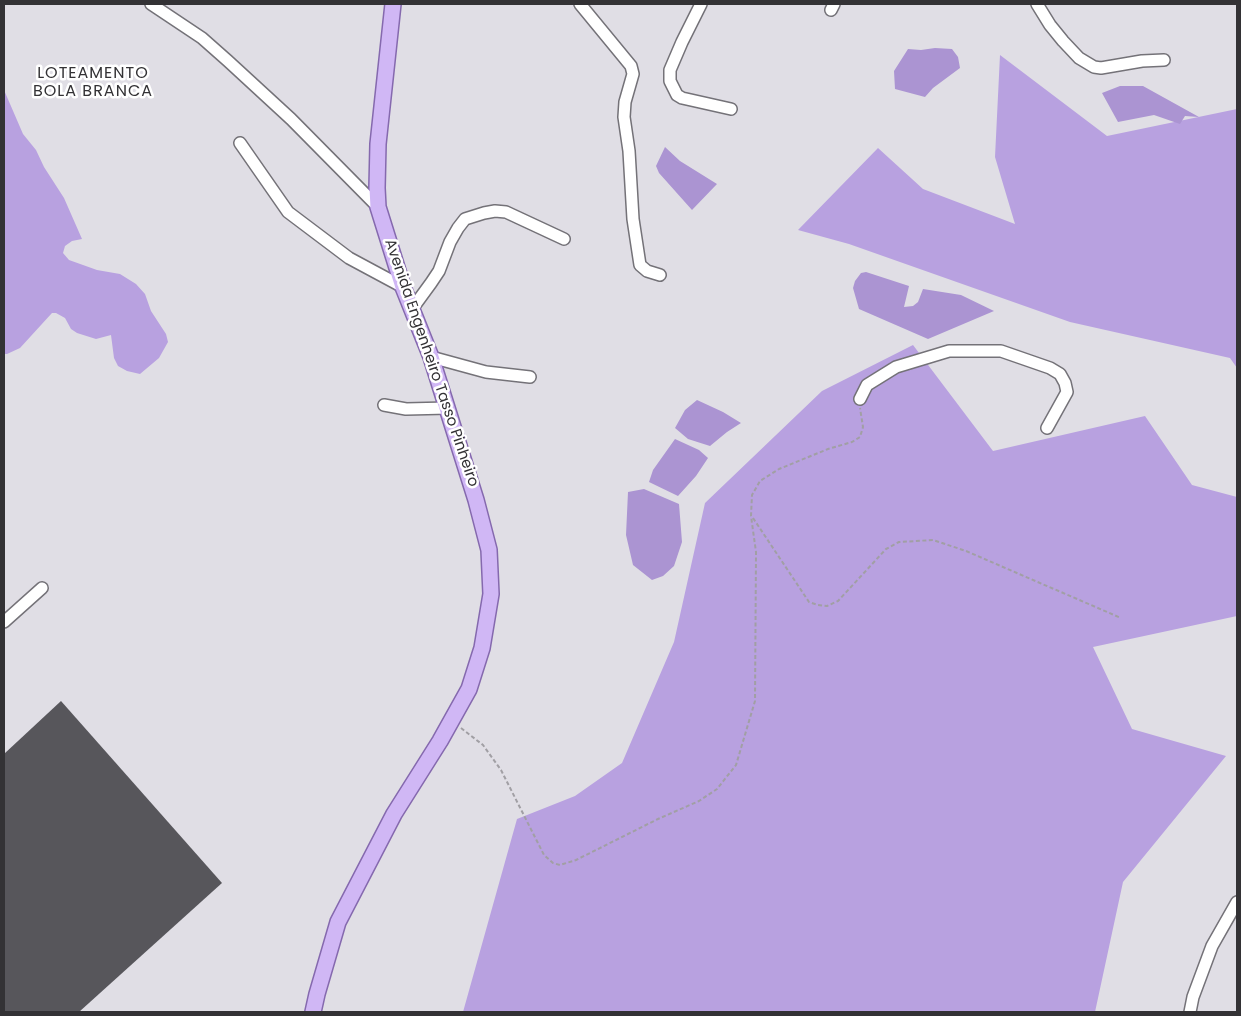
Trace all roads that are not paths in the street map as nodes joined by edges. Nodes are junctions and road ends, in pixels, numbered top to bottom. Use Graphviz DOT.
graph roads {
  1 [pos="151,4"];
  2 [pos="393,4"];
  3 [pos="580,4"];
  4 [pos="701,4"];
  5 [pos="1038,4"];
  6 [pos="1164,60"];
  7 [pos="731,109"];
  8 [pos="240,143"];
  9 [pos="378,207"];
  10 [pos="564,239"];
  11 [pos="660,275"];
  12 [pos="403,287"];
  13 [pos="412,308"];
  14 [pos="431,357"];
  15 [pos="530,377"];
  16 [pos="860,399"];
  17 [pos="384,405"];
  18 [pos="448,408"];
  19 [pos="1047,428"];
  20 [pos="42,588"];
  21 [pos="4,622"];
  22 [pos="1237,902"];
  23 [pos="314,1012"];
  24 [pos="1190,1012"];
  1 -- 9 [label="street"];
  2 -- 9 [label="main road, Avenida Engenheiro Tasso Pinheiro"];
  3 -- 11 [label="street"];
  4 -- 7 [label="street"];
  5 -- 6 [label="street"];
  8 -- 12 [label="street"];
  9 -- 12 [label="main road, Avenida Engenheiro Tasso Pinheiro"];
  10 -- 13 [label="street"];
  12 -- 13 [label="main road, Avenida Engenheiro Tasso Pinheiro"];
  13 -- 14 [label="main road, Avenida Engenheiro Tasso Pinheiro"];
  14 -- 15 [label="street"];
  14 -- 18 [label="main road, Avenida Engenheiro Tasso Pinheiro"];
  16 -- 19 [label="street"];
  17 -- 18 [label="street"];
  18 -- 23 [label="main road, Avenida Engenheiro Tasso Pinheiro"];
  20 -- 21 [label="street"];
  22 -- 24 [label="street"];
}
